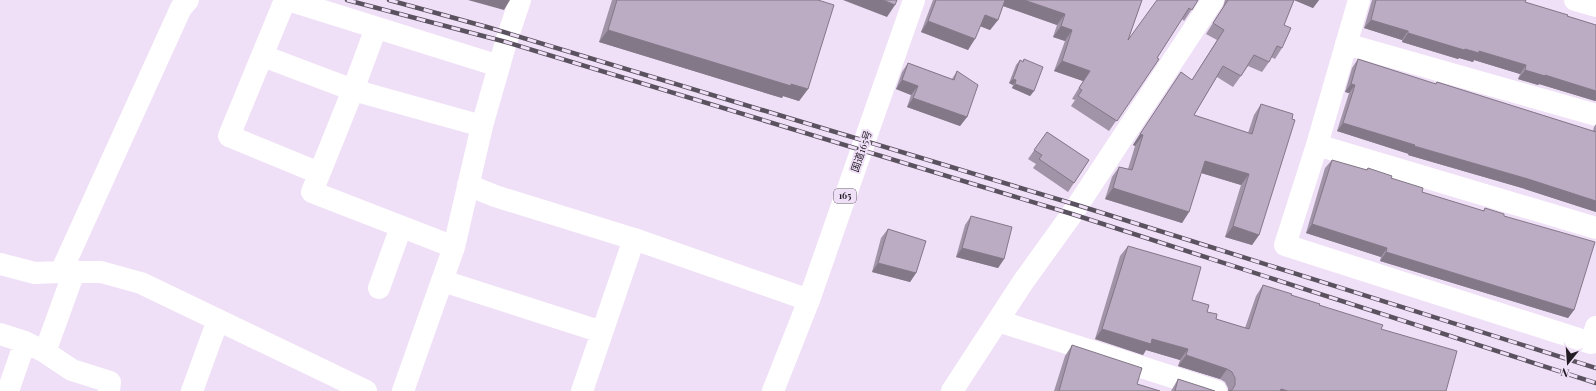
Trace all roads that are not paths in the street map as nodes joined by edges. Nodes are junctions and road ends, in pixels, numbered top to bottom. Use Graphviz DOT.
graph roads {
  1 [pos="188,0"];
  2 [pos="285,0"];
  3 [pos="288,0"];
  4 [pos="520,0"];
  5 [pos="914,0"];
  6 [pos="1212,0"];
  7 [pos="1359,0"];
  8 [pos="1575,0"];
  9 [pos="1596,6"];
  10 [pos="376,28"];
  11 [pos="1346,44"];
  12 [pos="263,56"];
  13 [pos="499,66"];
  14 [pos="353,90"];
  15 [pos="1596,115"];
  16 [pos="482,126"];
  17 [pos="1317,145"];
  18 [pos="319,173"];
  19 [pos="468,185"];
  20 [pos="401,227"];
  21 [pos="1596,228"];
  22 [pos="634,239"];
  23 [pos="454,248"];
  24 [pos="0,264"];
  25 [pos="68,272"];
  26 [pos="443,281"];
  27 [pos="378,288"];
  28 [pos="809,300"];
  29 [pos="218,320"];
  30 [pos="998,321"];
  31 [pos="1596,327"];
  32 [pos="602,332"];
  33 [pos="0,334"];
  34 [pos="25,342"];
  35 [pos="45,352"];
  36 [pos="8,391"];
  37 [pos="109,391"];
  38 [pos="192,391"];
  39 [pos="366,391"];
  40 [pos="403,391"];
  41 [pos="582,391"];
  42 [pos="773,391"];
  43 [pos="952,391"];
  44 [pos="1216,391"];
  1 -- 25 [label="main road"];
  2 -- 12 [label="main road"];
  3 -- 10 [label="main road"];
  4 -- 13 [label="main road"];
  5 -- 28 [label="main road, 国道165号 / 165"];
  6 -- 30 [label="main road"];
  7 -- 11 [label="main road"];
  8 -- 9 [label="main road"];
  10 -- 13 [label="main road"];
  10 -- 14 [label="main road"];
  11 -- 15 [label="main road"];
  11 -- 17 [label="main road"];
  12 -- 14 [label="main road"];
  12 -- 18 [label="main road"];
  13 -- 16 [label="main road"];
  14 -- 16 [label="main road"];
  14 -- 18 [label="main road"];
  16 -- 19 [label="main road"];
  17 -- 21 [label="main road"];
  17 -- 31 [label="main road"];
  18 -- 20 [label="main road"];
  19 -- 22 [label="main road"];
  19 -- 23 [label="main road"];
  20 -- 23 [label="main road"];
  20 -- 27 [label="main road"];
  22 -- 28 [label="main road"];
  22 -- 32 [label="main road"];
  23 -- 26 [label="main road"];
  24 -- 25 [label="main road"];
  25 -- 29 [label="main road"];
  25 -- 35 [label="main road"];
  26 -- 32 [label="main road"];
  26 -- 40 [label="main road"];
  28 -- 42 [label="main road, 国道165号 / 165"];
  29 -- 38 [label="main road"];
  29 -- 39 [label="main road"];
  30 -- 43 [label="main road"];
  30 -- 44 [label="main road"];
  32 -- 41 [label="main road"];
  33 -- 34 [label="main road"];
  34 -- 35 [label="main road"];
  34 -- 36 [label="main road"];
  35 -- 37 [label="main road"];
}
